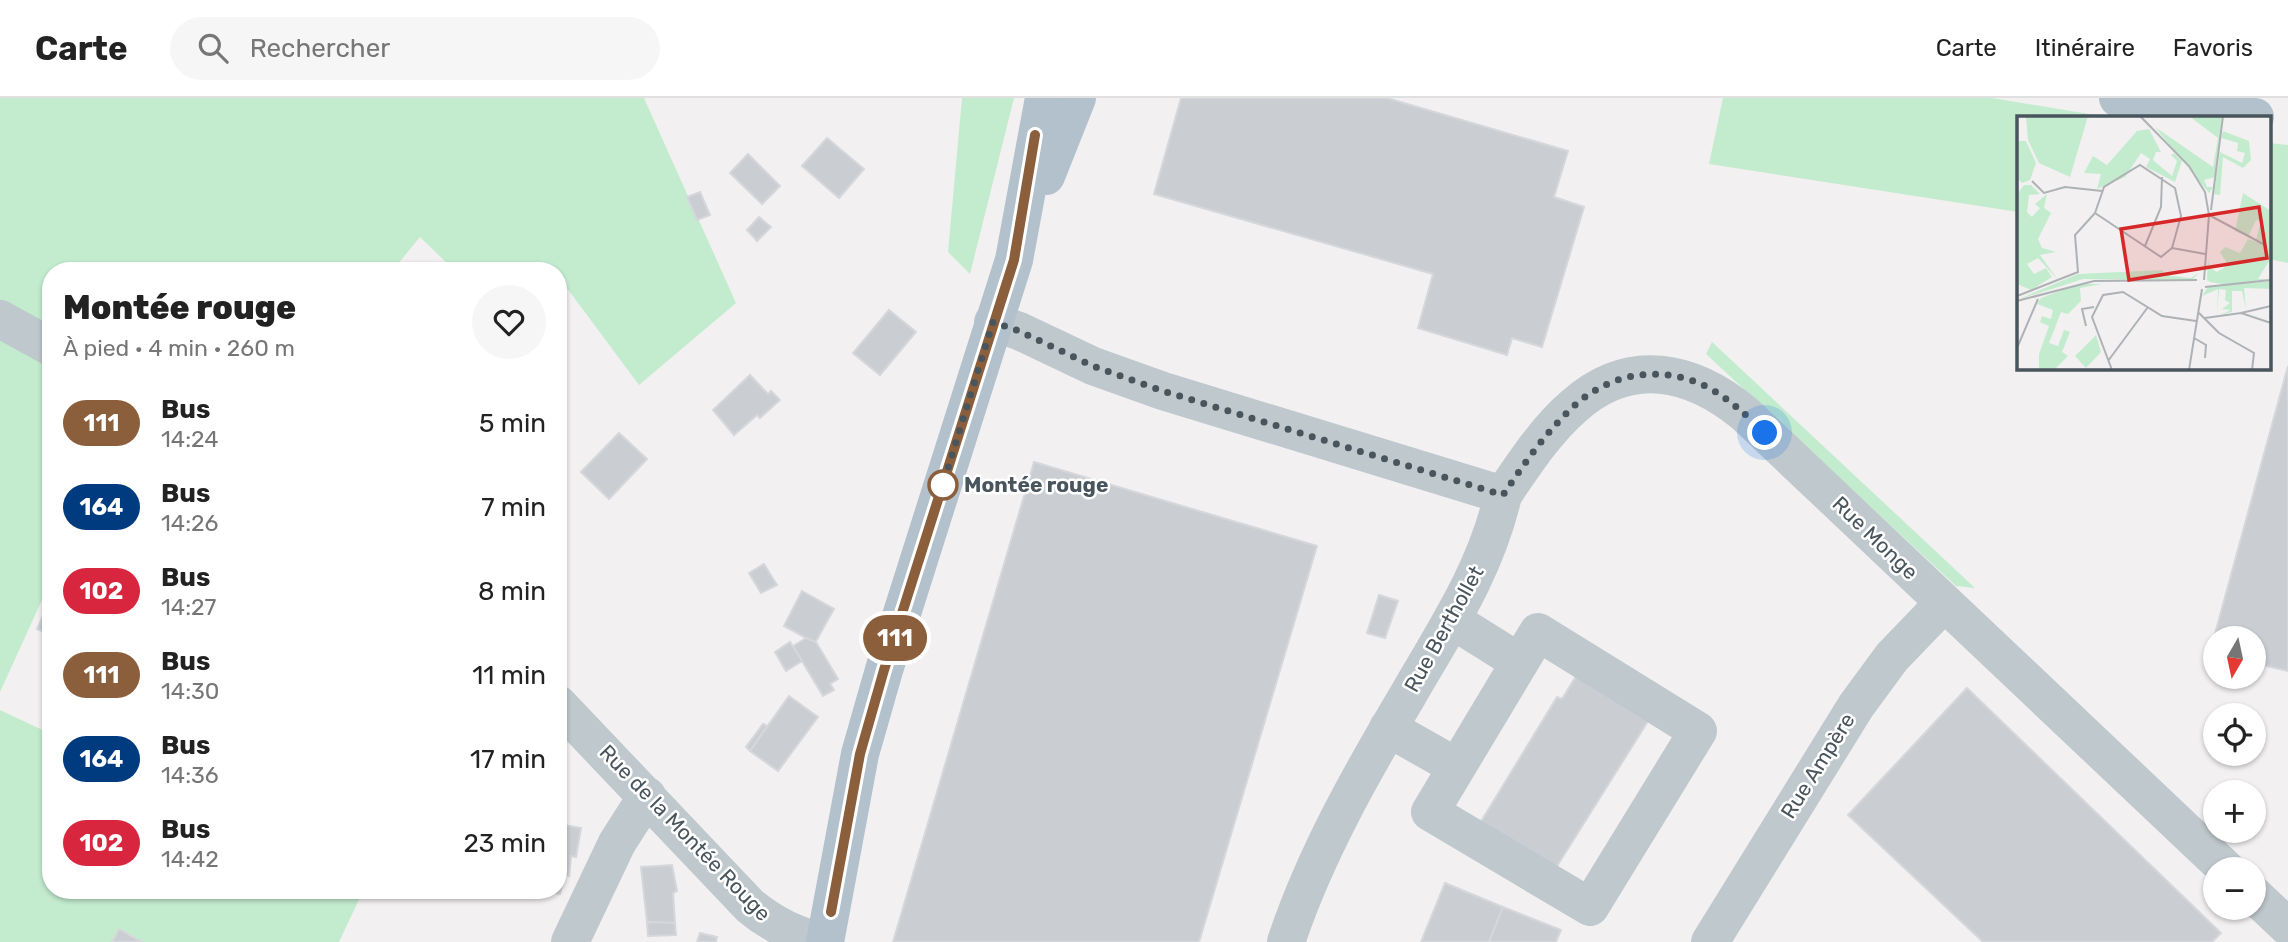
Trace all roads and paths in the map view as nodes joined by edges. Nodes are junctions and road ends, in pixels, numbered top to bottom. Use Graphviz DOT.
graph roads {
  1 [pos="1044,98"];
  2 [pos="1077,98"];
  3 [pos="2118,98"];
  4 [pos="2248,116"];
  5 [pos="2270,119"];
  6 [pos="2288,122"];
  7 [pos="1014,260"];
  8 [pos="0,319"];
  9 [pos="993,322"];
  10 [pos="42,342"];
  11 [pos="1503,495"];
  12 [pos="1944,603"];
  13 [pos="1452,620"];
  14 [pos="1519,662"];
  15 [pos="567,713"];
  16 [pos="1388,728"];
  17 [pos="1457,767"];
  18 [pos="647,796"];
  19 [pos="2213,857"];
  20 [pos="2266,906"];
  21 [pos="2288,927"];
  22 [pos="826,932"];
  23 [pos="570,942"];
  24 [pos="1286,942"];
  25 [pos="1710,942"];
  1 -- 7 [label="main road"];
  2 -- 7 [label="main road"];
  3 -- 4 [label="main road"];
  5 -- 6 [label="main road"];
  7 -- 9 [label="main road"];
  8 -- 10 [label="street"];
  9 -- 11 [label="street"];
  9 -- 22 [label="main road"];
  11 -- 12 [label="street, Rue Monge"];
  11 -- 13 [label="street, Rue Berthollet"];
  12 -- 19 [label="street, Rue Monge"];
  12 -- 25 [label="street, Rue Ampère"];
  13 -- 14 [label="street"];
  13 -- 16 [label="street, Rue Berthollet"];
  14 -- 17 [label="street"];
  14 -- 17 [label="street"];
  15 -- 18 [label="street, Rue de la Montée Rouge"];
  16 -- 17 [label="street"];
  16 -- 24 [label="street, Rue Berthollet"];
  18 -- 22 [label="street, Rue de la Montée Rouge"];
  18 -- 23 [label="street"];
  20 -- 21 [label="street"];
}
